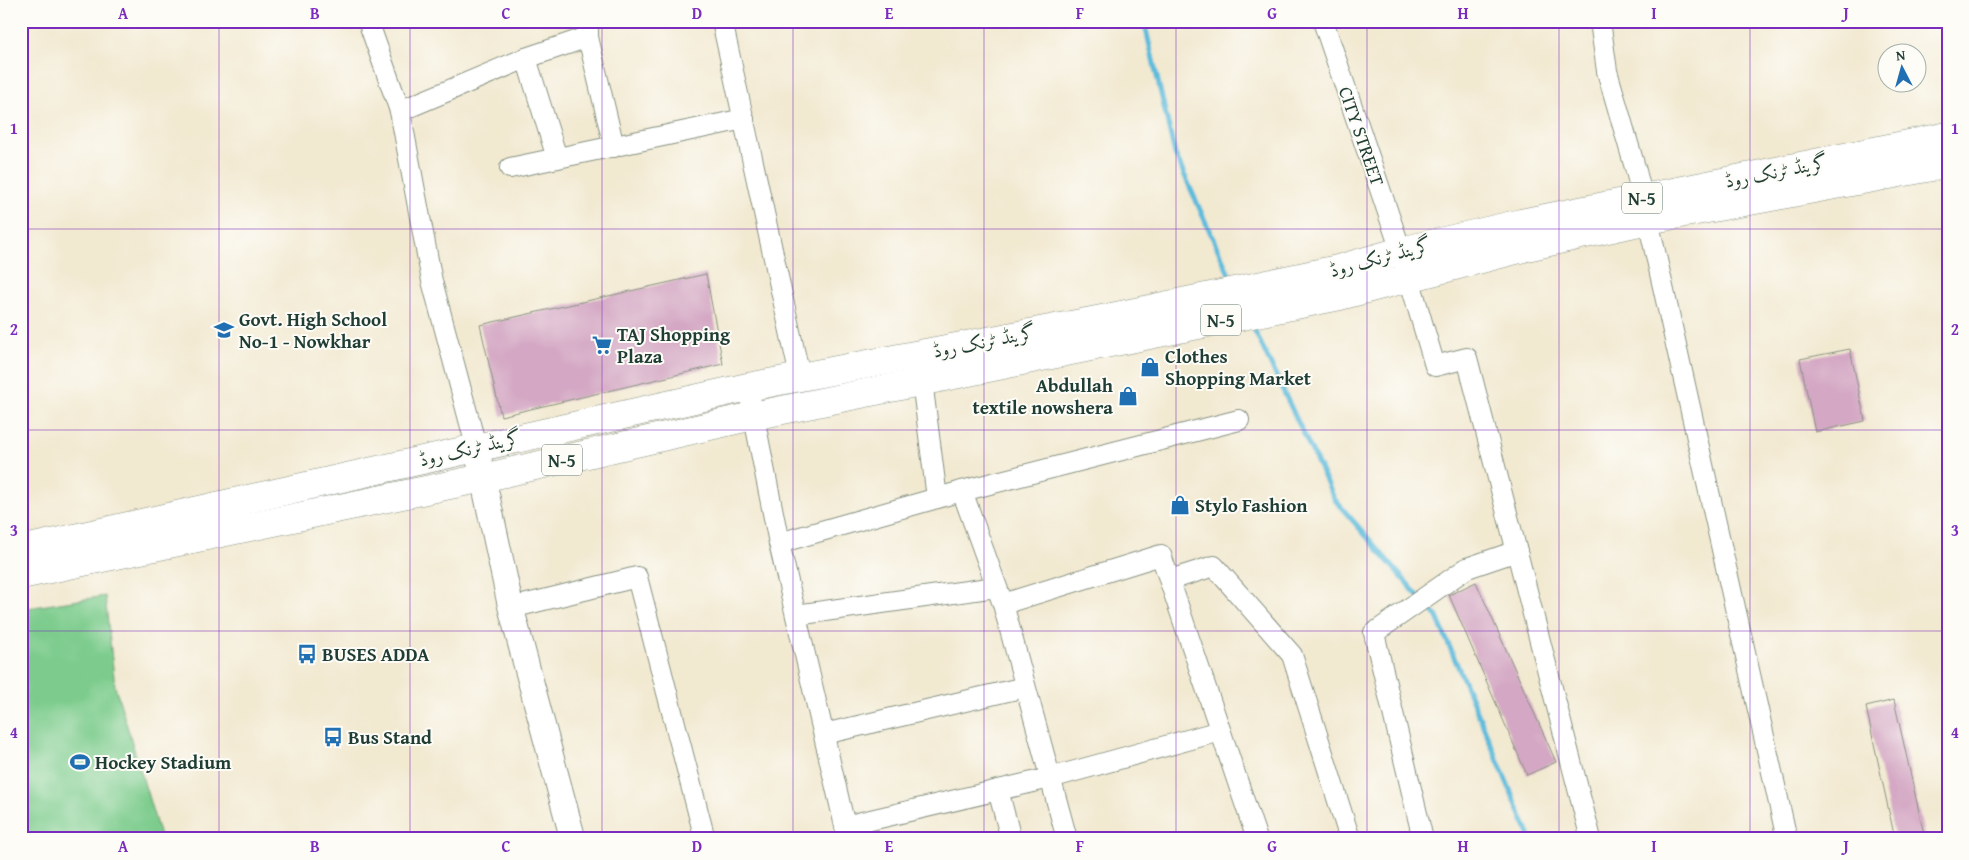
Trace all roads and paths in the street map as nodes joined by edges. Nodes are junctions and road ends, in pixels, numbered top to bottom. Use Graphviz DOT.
graph roads {
  1 [pos="368,21"];
  2 [pos="722,21"];
  3 [pos="1323,21"];
  4 [pos="1600,21"];
  5 [pos="588,29"];
  6 [pos="526,58"];
  7 [pos="400,111"];
  8 [pos="744,119"];
  9 [pos="1948,136"];
  10 [pos="614,147"];
  11 [pos="557,158"];
  12 [pos="1948,164"];
  13 [pos="510,168"];
  14 [pos="1645,209"];
  15 [pos="1401,250"];
  16 [pos="1409,276"];
  17 [pos="1102,331"];
  18 [pos="800,377"];
  19 [pos="922,381"];
  20 [pos="748,387"];
  21 [pos="753,416"];
  22 [pos="1239,420"];
  23 [pos="476,446"];
  24 [pos="483,478"];
  25 [pos="962,491"];
  26 [pos="937,498"];
  27 [pos="778,543"];
  28 [pos="21,550"];
  29 [pos="1517,550"];
  30 [pos="21,575"];
  31 [pos="1170,580"];
  32 [pos="1000,596"];
  33 [pos="511,608"];
  34 [pos="796,615"];
  35 [pos="1025,687"];
  36 [pos="1220,731"];
  37 [pos="824,734"];
  38 [pos="1050,778"];
  39 [pos="998,790"];
  40 [pos="847,833"];
  41 [pos="574,839"];
  42 [pos="705,839"];
  43 [pos="1011,839"];
  44 [pos="1068,839"];
  45 [pos="1257,839"];
  46 [pos="1350,839"];
  47 [pos="1423,839"];
  48 [pos="1591,839"];
  49 [pos="1787,839"];
  1 -- 7 [label="street"];
  2 -- 8 [label="street"];
  3 -- 15 [label="street, CITY STREET"];
  4 -- 14 [label="street"];
  5 -- 6 [label="street"];
  5 -- 10 [label="street"];
  6 -- 7 [label="street"];
  6 -- 11 [label="street"];
  7 -- 23 [label="street"];
  8 -- 10 [label="street"];
  8 -- 18 [label="street"];
  9 -- 14 [label="highway, گرینڈ ٹرنک روڈ / N-5"];
  10 -- 11 [label="street"];
  11 -- 13 [label="street"];
  12 -- 14 [label="highway, گرینڈ ٹرنک روڈ / N-5"];
  14 -- 15 [label="highway, گرینڈ ٹرنک روڈ / N-5"];
  14 -- 16 [label="highway, گرینڈ ٹرنک روڈ / N-5"];
  14 -- 49 [label="street"];
  15 -- 16 [label="street, CITY STREET"];
  15 -- 17 [label="highway, گرینڈ ٹرنک روڈ / N-5"];
  16 -- 17 [label="highway, گرینڈ ٹرنک روڈ / N-5"];
  16 -- 29 [label="street, CITY STREET"];
  17 -- 18 [label="highway, گرینڈ ٹرنک روڈ / N-5"];
  17 -- 19 [label="highway, گرینڈ ٹرنک روڈ / N-5"];
  18 -- 20 [label="highway, گرینڈ ٹرنک روڈ / N-5"];
  19 -- 21 [label="highway, گرینڈ ٹرنک روڈ / N-5"];
  19 -- 26 [label="street"];
  20 -- 21 [label="street"];
  20 -- 23 [label="highway, گرینڈ ٹرنک روڈ / N-5"];
  21 -- 24 [label="highway, گرینڈ ٹرنک روڈ / N-5"];
  21 -- 27 [label="street"];
  22 -- 25 [label="street"];
  23 -- 24 [label="main road"];
  23 -- 28 [label="highway, گرینڈ ٹرنک روڈ / N-5"];
  24 -- 30 [label="highway, گرینڈ ٹرنک روڈ / N-5"];
  24 -- 33 [label="main road"];
  25 -- 26 [label="street"];
  25 -- 32 [label="street"];
  26 -- 27 [label="street"];
  27 -- 34 [label="street"];
  29 -- 47 [label="street"];
  29 -- 48 [label="street"];
  31 -- 32 [label="street"];
  31 -- 36 [label="street"];
  31 -- 46 [label="street"];
  32 -- 34 [label="street"];
  32 -- 35 [label="street"];
  33 -- 41 [label="main road"];
  33 -- 42 [label="street"];
  34 -- 37 [label="street"];
  35 -- 37 [label="street"];
  35 -- 38 [label="street"];
  36 -- 38 [label="street"];
  36 -- 45 [label="street"];
  37 -- 40 [label="street"];
  38 -- 39 [label="street"];
  38 -- 44 [label="street"];
  39 -- 40 [label="street"];
  39 -- 43 [label="street"];
}
